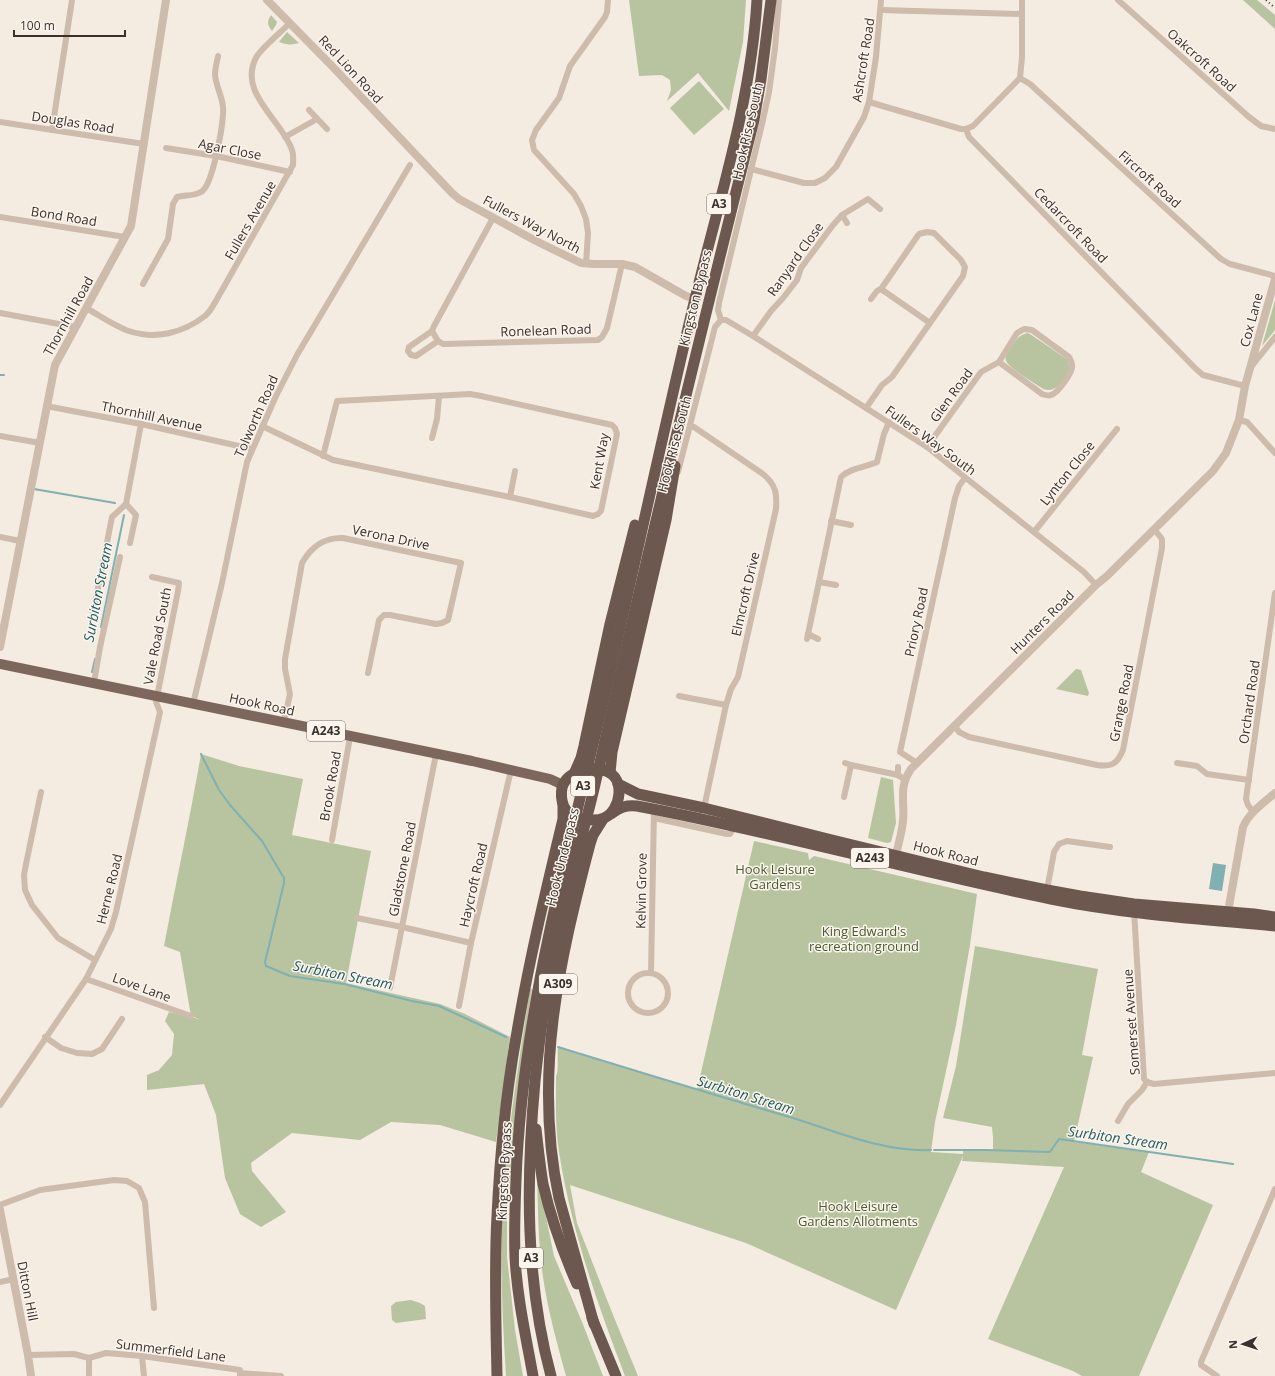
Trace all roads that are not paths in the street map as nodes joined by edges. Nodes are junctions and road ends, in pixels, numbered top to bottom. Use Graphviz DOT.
graph roads {
  1 [pos="72,0"];
  2 [pos="166,0"];
  3 [pos="267,0"];
  4 [pos="608,0"];
  5 [pos="757,0"];
  6 [pos="771,0"];
  7 [pos="779,0"];
  8 [pos="881,0"];
  9 [pos="1022,0"];
  10 [pos="1118,0"];
  11 [pos="881,10"];
  12 [pos="1022,14"];
  13 [pos="290,23"];
  14 [pos="218,56"];
  15 [pos="1020,78"];
  16 [pos="869,102"];
  17 [pos="309,110"];
  18 [pos="316,118"];
  19 [pos="0,122"];
  20 [pos="327,129"];
  21 [pos="966,129"];
  22 [pos="1275,129"];
  23 [pos="52,130"];
  24 [pos="285,137"];
  25 [pos="144,144"];
  26 [pos="166,148"];
  27 [pos="216,156"];
  28 [pos="417,156"];
  29 [pos="410,165"];
  30 [pos="750,169"];
  31 [pos="290,172"];
  32 [pos="880,209"];
  33 [pos="842,215"];
  34 [pos="0,217"];
  35 [pos="493,218"];
  36 [pos="847,223"];
  37 [pos="125,237"];
  38 [pos="586,264"];
  39 [pos="622,264"];
  40 [pos="1275,278"];
  41 [pos="143,284"];
  42 [pos="881,289"];
  43 [pos="695,299"];
  44 [pos="871,299"];
  45 [pos="86,308"];
  46 [pos="0,313"];
  47 [pos="721,320"];
  48 [pos="930,323"];
  49 [pos="75,327"];
  50 [pos="432,332"];
  51 [pos="753,336"];
  52 [pos="1275,337"];
  53 [pos="438,341"];
  54 [pos="999,362"];
  55 [pos="1250,368"];
  56 [pos="692,369"];
  57 [pos="1245,386"];
  58 [pos="439,396"];
  59 [pos="670,405"];
  60 [pos="46,406"];
  61 [pos="866,408"];
  62 [pos="1238,420"];
  63 [pos="889,422"];
  64 [pos="141,424"];
  65 [pos="262,426"];
  66 [pos="690,426"];
  67 [pos="1117,429"];
  68 [pos="0,436"];
  69 [pos="432,438"];
  70 [pos="40,443"];
  71 [pos="927,447"];
  72 [pos="252,449"];
  73 [pos="1275,453"];
  74 [pos="323,456"];
  75 [pos="515,471"];
  76 [pos="965,478"];
  77 [pos="510,497"];
  78 [pos="126,504"];
  79 [pos="666,520"];
  80 [pos="831,521"];
  81 [pos="851,525"];
  82 [pos="1154,529"];
  83 [pos="1034,532"];
  84 [pos="0,537"];
  85 [pos="20,541"];
  86 [pos="130,543"];
  87 [pos="120,557"];
  88 [pos="152,576"];
  89 [pos="820,582"];
  90 [pos="836,585"];
  91 [pos="1096,585"];
  92 [pos="628,587"];
  93 [pos="1275,593"];
  94 [pos="637,600"];
  95 [pos="94,613"];
  96 [pos="818,639"];
  97 [pos="0,647"];
  98 [pos="0,664"];
  99 [pos="368,673"];
  100 [pos="94,683"];
  101 [pos="679,696"];
  102 [pos="157,697"];
  103 [pos="193,704"];
  104 [pos="726,705"];
  105 [pos="284,722"];
  106 [pos="955,726"];
  107 [pos="350,736"];
  108 [pos="436,754"];
  109 [pos="917,763"];
  110 [pos="1177,763"];
  111 [pos="898,766"];
  112 [pos="511,770"];
  113 [pos="608,772"];
  114 [pos="577,773"];
  115 [pos="898,775"];
  116 [pos="905,780"];
  117 [pos="1249,780"];
  118 [pos="618,784"];
  119 [pos="563,785"];
  120 [pos="41,792"];
  121 [pos="1275,793"];
  122 [pos="844,798"];
  123 [pos="566,810"];
  124 [pos="1253,812"];
  125 [pos="702,813"];
  126 [pos="654,814"];
  127 [pos="603,817"];
  128 [pos="735,826"];
  129 [pos="332,840"];
  130 [pos="1110,847"];
  131 [pos="896,856"];
  132 [pos="1047,890"];
  133 [pos="1134,908"];
  134 [pos="1228,912"];
  135 [pos="1275,917"];
  136 [pos="357,918"];
  137 [pos="402,926"];
  138 [pos="1275,926"];
  139 [pos="471,943"];
  140 [pos="95,960"];
  141 [pos="651,973"];
  142 [pos="86,979"];
  143 [pos="538,985"];
  144 [pos="390,988"];
  145 [pos="459,1006"];
  146 [pos="191,1016"];
  147 [pos="122,1019"];
  148 [pos="45,1038"];
  149 [pos="1275,1073"];
  150 [pos="1147,1082"];
  151 [pos="534,1101"];
  152 [pos="0,1105"];
  153 [pos="1118,1121"];
  154 [pos="1275,1189"];
  155 [pos="0,1205"];
  156 [pos="0,1210"];
  157 [pos="14,1279"];
  158 [pos="0,1282"];
  159 [pos="154,1308"];
  160 [pos="594,1324"];
  161 [pos="28,1355"];
  162 [pos="142,1356"];
  163 [pos="89,1358"];
  164 [pos="240,1373"];
  165 [pos="31,1376"];
  166 [pos="88,1376"];
  167 [pos="144,1376"];
  168 [pos="281,1376"];
  169 [pos="497,1376"];
  170 [pos="534,1376"];
  171 [pos="551,1376"];
  172 [pos="616,1376"];
  173 [pos="1217,1376"];
  1 -- 23 [label="street"];
  2 -- 25 [label="street, Thornhill Road"];
  3 -- 13 [label="street, Red Lion Road"];
  4 -- 38 [label="street"];
  5 -- 43 [label="highway, Kingston Bypass / A3"];
  6 -- 56 [label="highway, Kingston Bypass / A3"];
  7 -- 30 [label="street, Hook Rise South"];
  8 -- 11 [label="street, Ashcroft Road"];
  9 -- 12 [label="street"];
  10 -- 22 [label="street, Oakcroft Road"];
  11 -- 12 [label="street"];
  11 -- 16 [label="street, Ashcroft Road"];
  12 -- 15 [label="street"];
  13 -- 24 [label="street, Fullers Avenue"];
  13 -- 28 [label="street, Red Lion Road"];
  14 -- 27 [label="street"];
  15 -- 21 [label="street"];
  15 -- 40 [label="street, Fircroft Road"];
  16 -- 21 [label="street"];
  16 -- 30 [label="street, Ashcroft Road"];
  17 -- 18 [label="street"];
  18 -- 20 [label="street"];
  18 -- 24 [label="street"];
  19 -- 23 [label="street, Douglas Road"];
  21 -- 57 [label="street, Cedarcroft Road"];
  23 -- 25 [label="street, Douglas Road"];
  24 -- 31 [label="street, Fullers Avenue"];
  25 -- 37 [label="street, Thornhill Road"];
  26 -- 27 [label="street, Agar Close"];
  27 -- 31 [label="street, Agar Close"];
  27 -- 41 [label="street"];
  28 -- 35 [label="street, Fullers Way North"];
  29 -- 65 [label="street, Tolworth Road"];
  30 -- 47 [label="street, Hook Rise South"];
  31 -- 45 [label="street, Fullers Avenue"];
  32 -- 33 [label="street, Ranyard Close"];
  33 -- 36 [label="street"];
  33 -- 51 [label="street, Ranyard Close"];
  34 -- 37 [label="street, Bond Road"];
  35 -- 38 [label="street, Fullers Way North"];
  35 -- 50 [label="street"];
  37 -- 45 [label="street, Thornhill Road"];
  38 -- 39 [label="street, Fullers Way North"];
  39 -- 43 [label="street, Fullers Way North"];
  39 -- 53 [label="street, Ronelean Road"];
  40 -- 55 [label="street, Cox Lane"];
  42 -- 44 [label="street"];
  42 -- 48 [label="street"];
  42 -- 48 [label="street"];
  43 -- 59 [label="highway, Kingston Bypass / A3"];
  45 -- 49 [label="street, Thornhill Road"];
  46 -- 49 [label="street"];
  47 -- 51 [label="street, Fullers Way South"];
  47 -- 66 [label="street, Hook Rise South"];
  48 -- 61 [label="street"];
  49 -- 60 [label="street, Thornhill Road"];
  50 -- 53 [label="street"];
  50 -- 53 [label="street"];
  51 -- 61 [label="street, Fullers Way South"];
  52 -- 55 [label="street, Cox Lane"];
  54 -- 54 [label="street, Glen Road"];
  54 -- 71 [label="street, Glen Road"];
  55 -- 57 [label="street, Cox Lane"];
  56 -- 79 [label="highway"];
  56 -- 94 [label="highway, Kingston Bypass / A3"];
  57 -- 62 [label="street, Cox Lane"];
  58 -- 69 [label="street"];
  58 -- 74 [label="street, Kent Way"];
  58 -- 77 [label="street, Kent Way"];
  59 -- 92 [label="highway, Kingston Bypass / A3"];
  59 -- 114 [label="highway"];
  60 -- 64 [label="street, Thornhill Avenue"];
  60 -- 70 [label="street, Thornhill Road"];
  61 -- 63 [label="street, Fullers Way South"];
  62 -- 73 [label="street"];
  62 -- 82 [label="street, Hunters Road"];
  63 -- 71 [label="street, Fullers Way South"];
  63 -- 80 [label="street"];
  64 -- 72 [label="street, Thornhill Avenue"];
  64 -- 78 [label="street"];
  65 -- 72 [label="street, Tolworth Road"];
  65 -- 74 [label="street, Kent Way"];
  66 -- 79 [label="street, Hook Rise South"];
  66 -- 104 [label="street, Elmcroft Drive"];
  67 -- 83 [label="street, Lynton Close"];
  68 -- 70 [label="street"];
  70 -- 85 [label="street, Thornhill Road"];
  71 -- 76 [label="street, Fullers Way South"];
  72 -- 103 [label="street, Tolworth Road"];
  74 -- 77 [label="street, Kent Way"];
  75 -- 77 [label="street"];
  76 -- 83 [label="street, Fullers Way South"];
  76 -- 109 [label="street, Priory Road"];
  78 -- 86 [label="street"];
  78 -- 95 [label="street"];
  79 -- 113 [label="highway"];
  80 -- 81 [label="street"];
  80 -- 89 [label="street"];
  82 -- 91 [label="street, Hunters Road"];
  82 -- 106 [label="street, Grange Road"];
  83 -- 91 [label="street, Fullers Way South"];
  84 -- 85 [label="street"];
  85 -- 97 [label="street, Thornhill Road"];
  87 -- 100 [label="street"];
  88 -- 102 [label="street, Vale Road South"];
  89 -- 90 [label="street"];
  89 -- 96 [label="street"];
  91 -- 106 [label="street, Hunters Road"];
  92 -- 143 [label="highway, Hook Underpass / A3"];
  93 -- 117 [label="street, Orchard Road"];
  94 -- 151 [label="highway, Hook Underpass / A3"];
  98 -- 100 [label="main road, Hook Road / A243"];
  99 -- 105 [label="street, Verona Drive"];
  100 -- 102 [label="main road, Hook Road / A243"];
  101 -- 104 [label="street"];
  102 -- 103 [label="main road, Hook Road / A243"];
  102 -- 140 [label="street, Herne Road"];
  103 -- 105 [label="main road, Hook Road / A243"];
  104 -- 125 [label="street, Elmcroft Drive"];
  105 -- 107 [label="main road, Hook Road / A243"];
  106 -- 109 [label="street, Hunters Road"];
  107 -- 108 [label="main road, Hook Road / A243"];
  107 -- 129 [label="street, Brook Road"];
  108 -- 112 [label="main road, Hook Road / A243"];
  108 -- 137 [label="street, Gladstone Road"];
  109 -- 116 [label="street, Hunters Road"];
  110 -- 117 [label="street"];
  111 -- 115 [label="street"];
  112 -- 119 [label="main road, Hook Road / A243"];
  112 -- 139 [label="street, Haycroft Road"];
  113 -- 114 [label="highway"];
  113 -- 118 [label="highway"];
  114 -- 119 [label="highway"];
  115 -- 116 [label="street"];
  115 -- 122 [label="street"];
  116 -- 131 [label="street, Hunters Road"];
  117 -- 124 [label="street, Orchard Road"];
  118 -- 125 [label="highway, Hook Road"];
  118 -- 127 [label="highway"];
  119 -- 123 [label="highway"];
  120 -- 140 [label="street"];
  121 -- 124 [label="street"];
  123 -- 127 [label="highway"];
  123 -- 169 [label="highway, A309"];
  124 -- 134 [label="street"];
  125 -- 126 [label="highway, A243"];
  125 -- 128 [label="highway, Hook Road / A243"];
  125 -- 131 [label="highway, Hook Road"];
  126 -- 127 [label="highway, A243"];
  126 -- 128 [label="street"];
  126 -- 141 [label="street, Kelvin Grove"];
  127 -- 160 [label="highway, A309"];
  128 -- 133 [label="highway, Hook Road / A243"];
  130 -- 132 [label="street"];
  131 -- 132 [label="highway, Hook Road"];
  132 -- 133 [label="highway, Hook Road"];
  133 -- 134 [label="highway, Hook Road"];
  133 -- 138 [label="highway, Hook Road / A243"];
  133 -- 150 [label="street, Somerset Avenue"];
  134 -- 135 [label="highway, Hook Road"];
  136 -- 137 [label="street"];
  137 -- 139 [label="street"];
  137 -- 144 [label="street, Gladstone Road"];
  139 -- 145 [label="street, Haycroft Road"];
  140 -- 142 [label="street, Herne Road"];
  141 -- 141 [label="street"];
  142 -- 146 [label="street, Love Lane"];
  142 -- 148 [label="street, Herne Road"];
  143 -- 170 [label="highway, Kingston Bypass / A3"];
  147 -- 148 [label="street"];
  148 -- 152 [label="street, Herne Road"];
  149 -- 150 [label="street, Somerset Avenue"];
  150 -- 153 [label="street"];
  151 -- 160 [label="highway, A309"];
  151 -- 171 [label="highway, A3"];
  154 -- 173 [label="street"];
  155 -- 159 [label="street"];
  156 -- 157 [label="street, Ditton Hill"];
  157 -- 158 [label="street"];
  157 -- 161 [label="street, Ditton Hill"];
  160 -- 172 [label="highway, A309"];
  161 -- 163 [label="street, Summerfield Lane"];
  161 -- 165 [label="street, Ditton Hill"];
  162 -- 163 [label="street, Summerfield Lane"];
  162 -- 164 [label="street, Summerfield Lane"];
  162 -- 167 [label="street"];
  163 -- 166 [label="street"];
  164 -- 168 [label="street, Summerfield Lane"];
}
